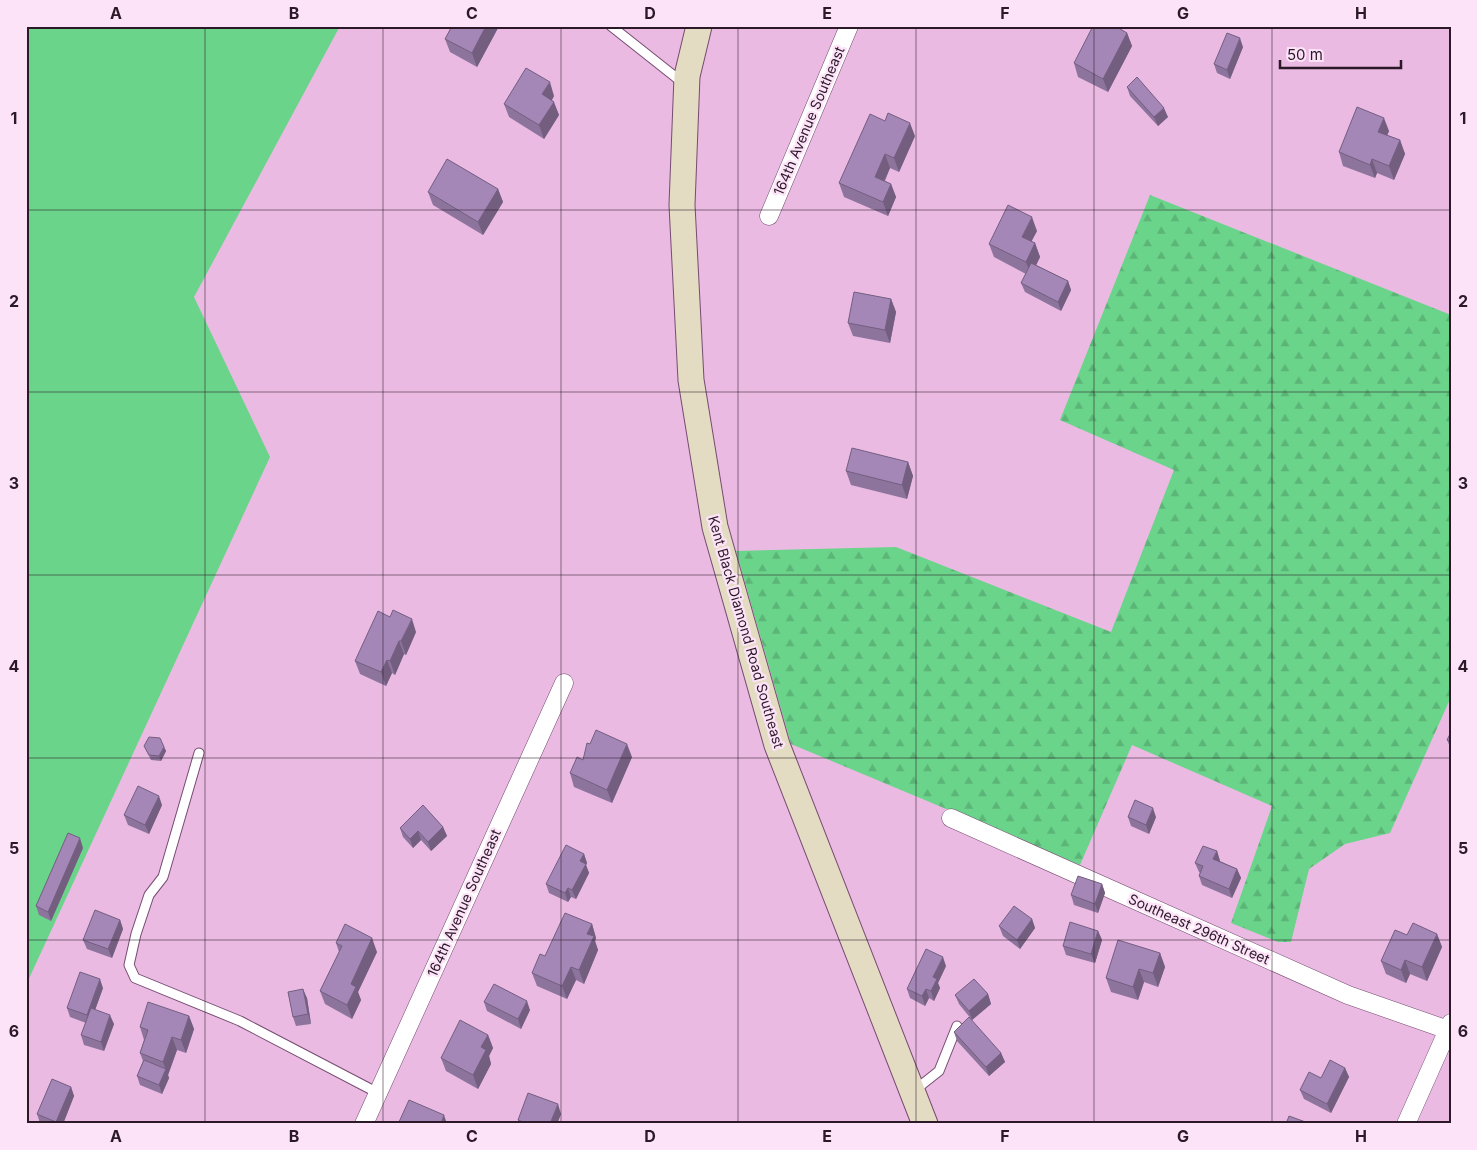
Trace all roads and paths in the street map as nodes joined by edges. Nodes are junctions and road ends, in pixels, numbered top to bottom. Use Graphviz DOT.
graph roads {
  1 [pos="611,26"];
  2 [pos="698,26"];
  3 [pos="849,26"];
  4 [pos="687,87"];
  5 [pos="770,216"];
  6 [pos="564,683"];
  7 [pos="198,753"];
  8 [pos="951,818"];
  9 [pos="957,1026"];
  10 [pos="1450,1028"];
  11 [pos="912,1091"];
  12 [pos="378,1093"];
  13 [pos="364,1124"];
  14 [pos="925,1124"];
  15 [pos="1406,1124"];
  1 -- 4 [label="lane"];
  2 -- 4 [label="street, Kent Black Diamond Road Southeast"];
  3 -- 5 [label="street, 164th Avenue Southeast"];
  4 -- 11 [label="street, Kent Black Diamond Road Southeast"];
  6 -- 12 [label="street, 164th Avenue Southeast"];
  7 -- 12 [label="lane"];
  8 -- 10 [label="street, Southeast 296th Street"];
  9 -- 11 [label="lane"];
  10 -- 15 [label="street"];
  11 -- 14 [label="street, Kent Black Diamond Road Southeast"];
  12 -- 13 [label="street, 164th Avenue Southeast"];
}
